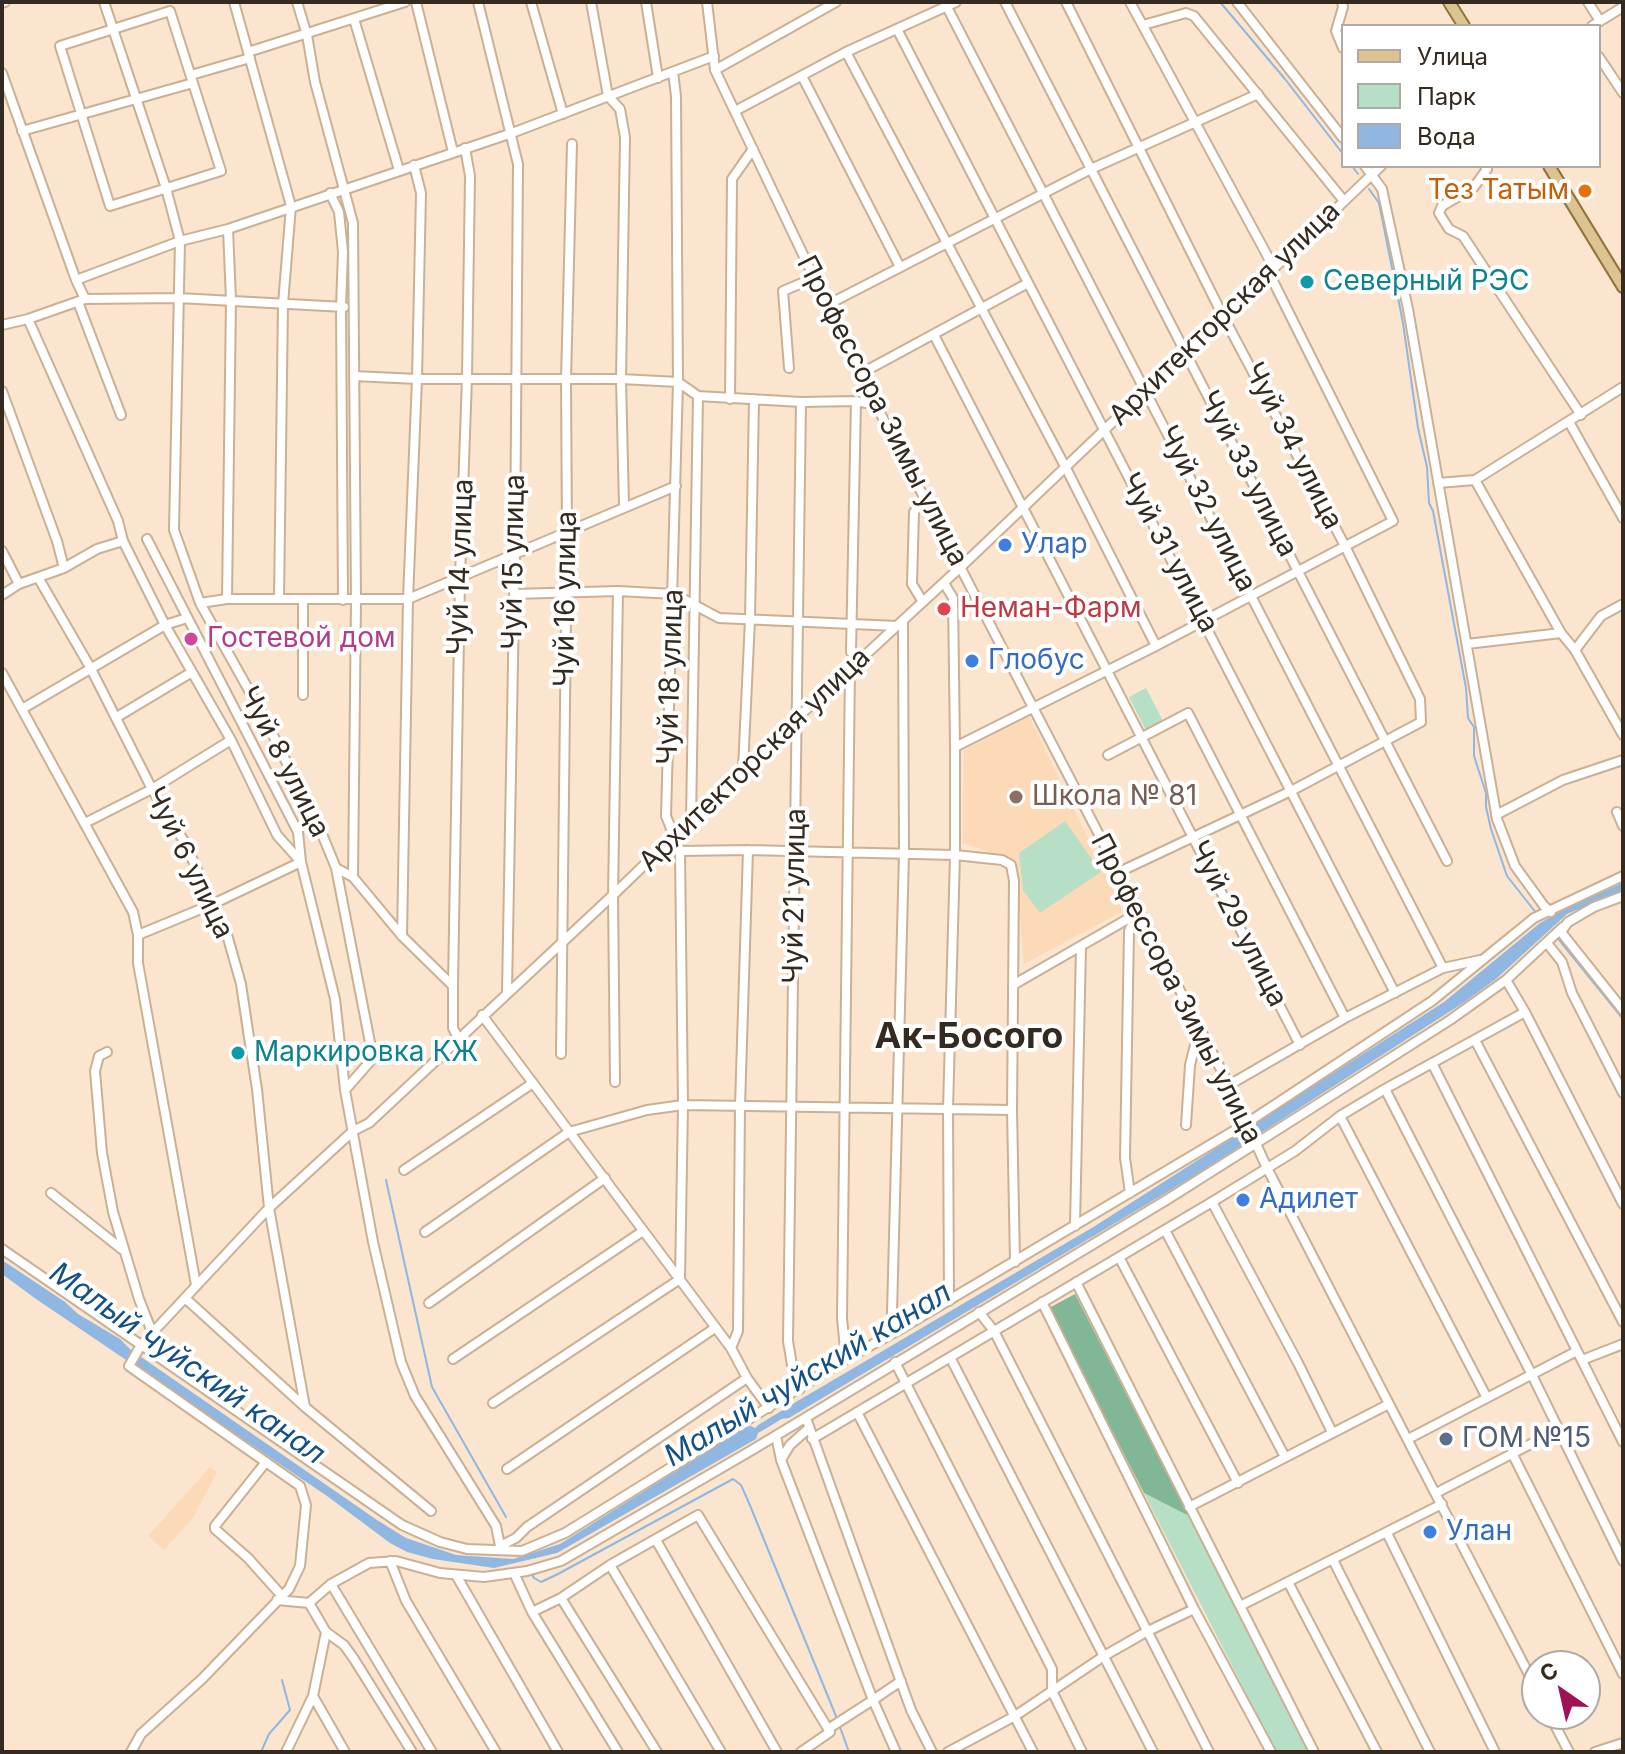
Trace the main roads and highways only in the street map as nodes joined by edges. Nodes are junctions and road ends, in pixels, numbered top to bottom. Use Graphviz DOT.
graph roads {
  1 [pos="1449,2"];
  2 [pos="1463,24"];
  3 [pos="1550,168"];
  4 [pos="1623,287"];
  1 -- 2 [label="main road"];
  3 -- 4 [label="main road"];
}
